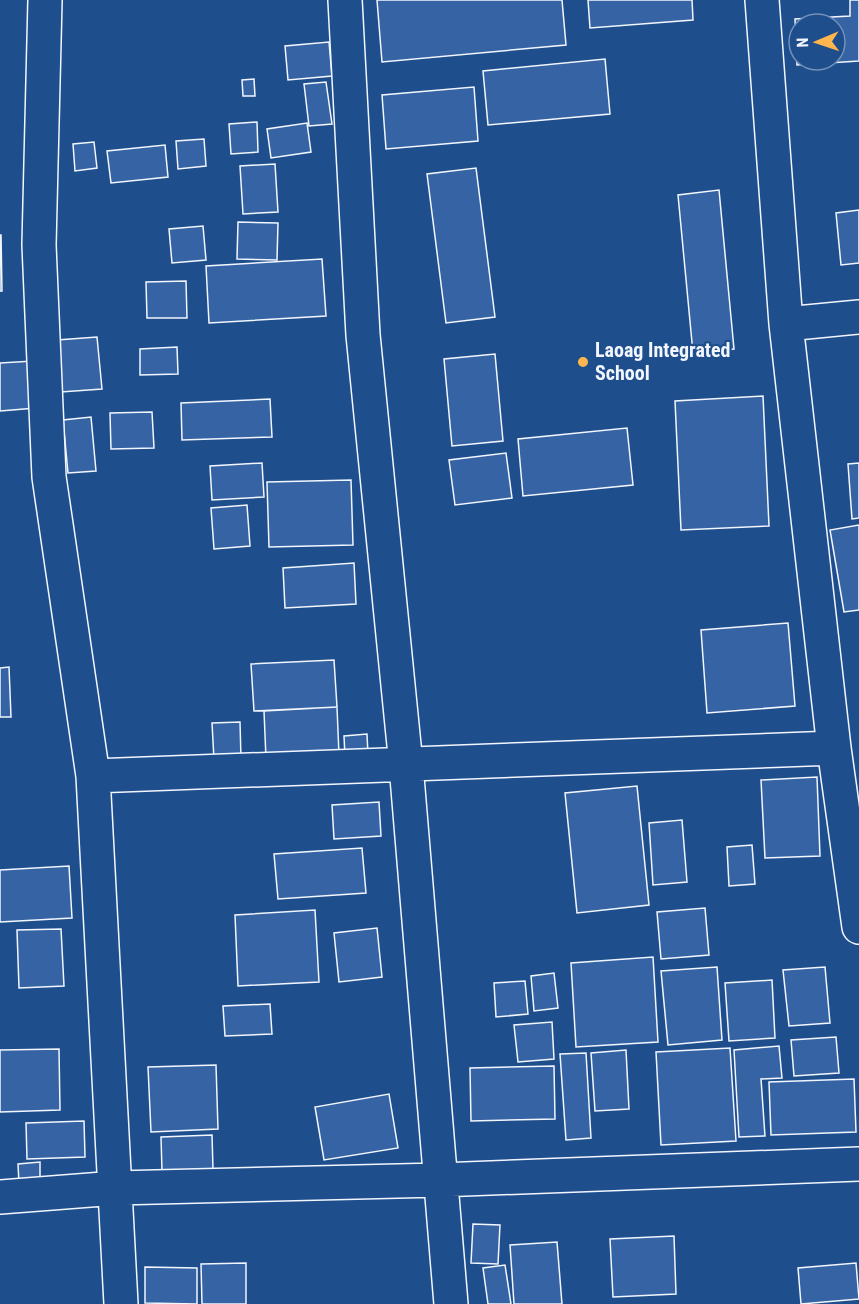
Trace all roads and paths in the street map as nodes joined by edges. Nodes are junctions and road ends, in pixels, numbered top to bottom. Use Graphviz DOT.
graph roads {
  1 [pos="45,0"];
  2 [pos="345,0"];
  3 [pos="762,0"];
  4 [pos="859,317"];
  5 [pos="786,324"];
  6 [pos="834,748"];
  7 [pos="406,765"];
  8 [pos="93,776"];
  9 [pos="859,927"];
  10 [pos="859,1164"];
  11 [pos="439,1180"];
  12 [pos="116,1188"];
  13 [pos="0,1197"];
  14 [pos="121,1304"];
  15 [pos="451,1304"];
  1 -- 8 [label="street"];
  2 -- 7 [label="street"];
  3 -- 5 [label="street"];
  4 -- 5 [label="street"];
  5 -- 6 [label="street"];
  6 -- 7 [label="street"];
  6 -- 9 [label="street"];
  7 -- 8 [label="street"];
  7 -- 11 [label="street"];
  8 -- 12 [label="street"];
  10 -- 11 [label="street"];
  11 -- 12 [label="street"];
  11 -- 15 [label="street"];
  12 -- 13 [label="street"];
  12 -- 14 [label="street"];
}
